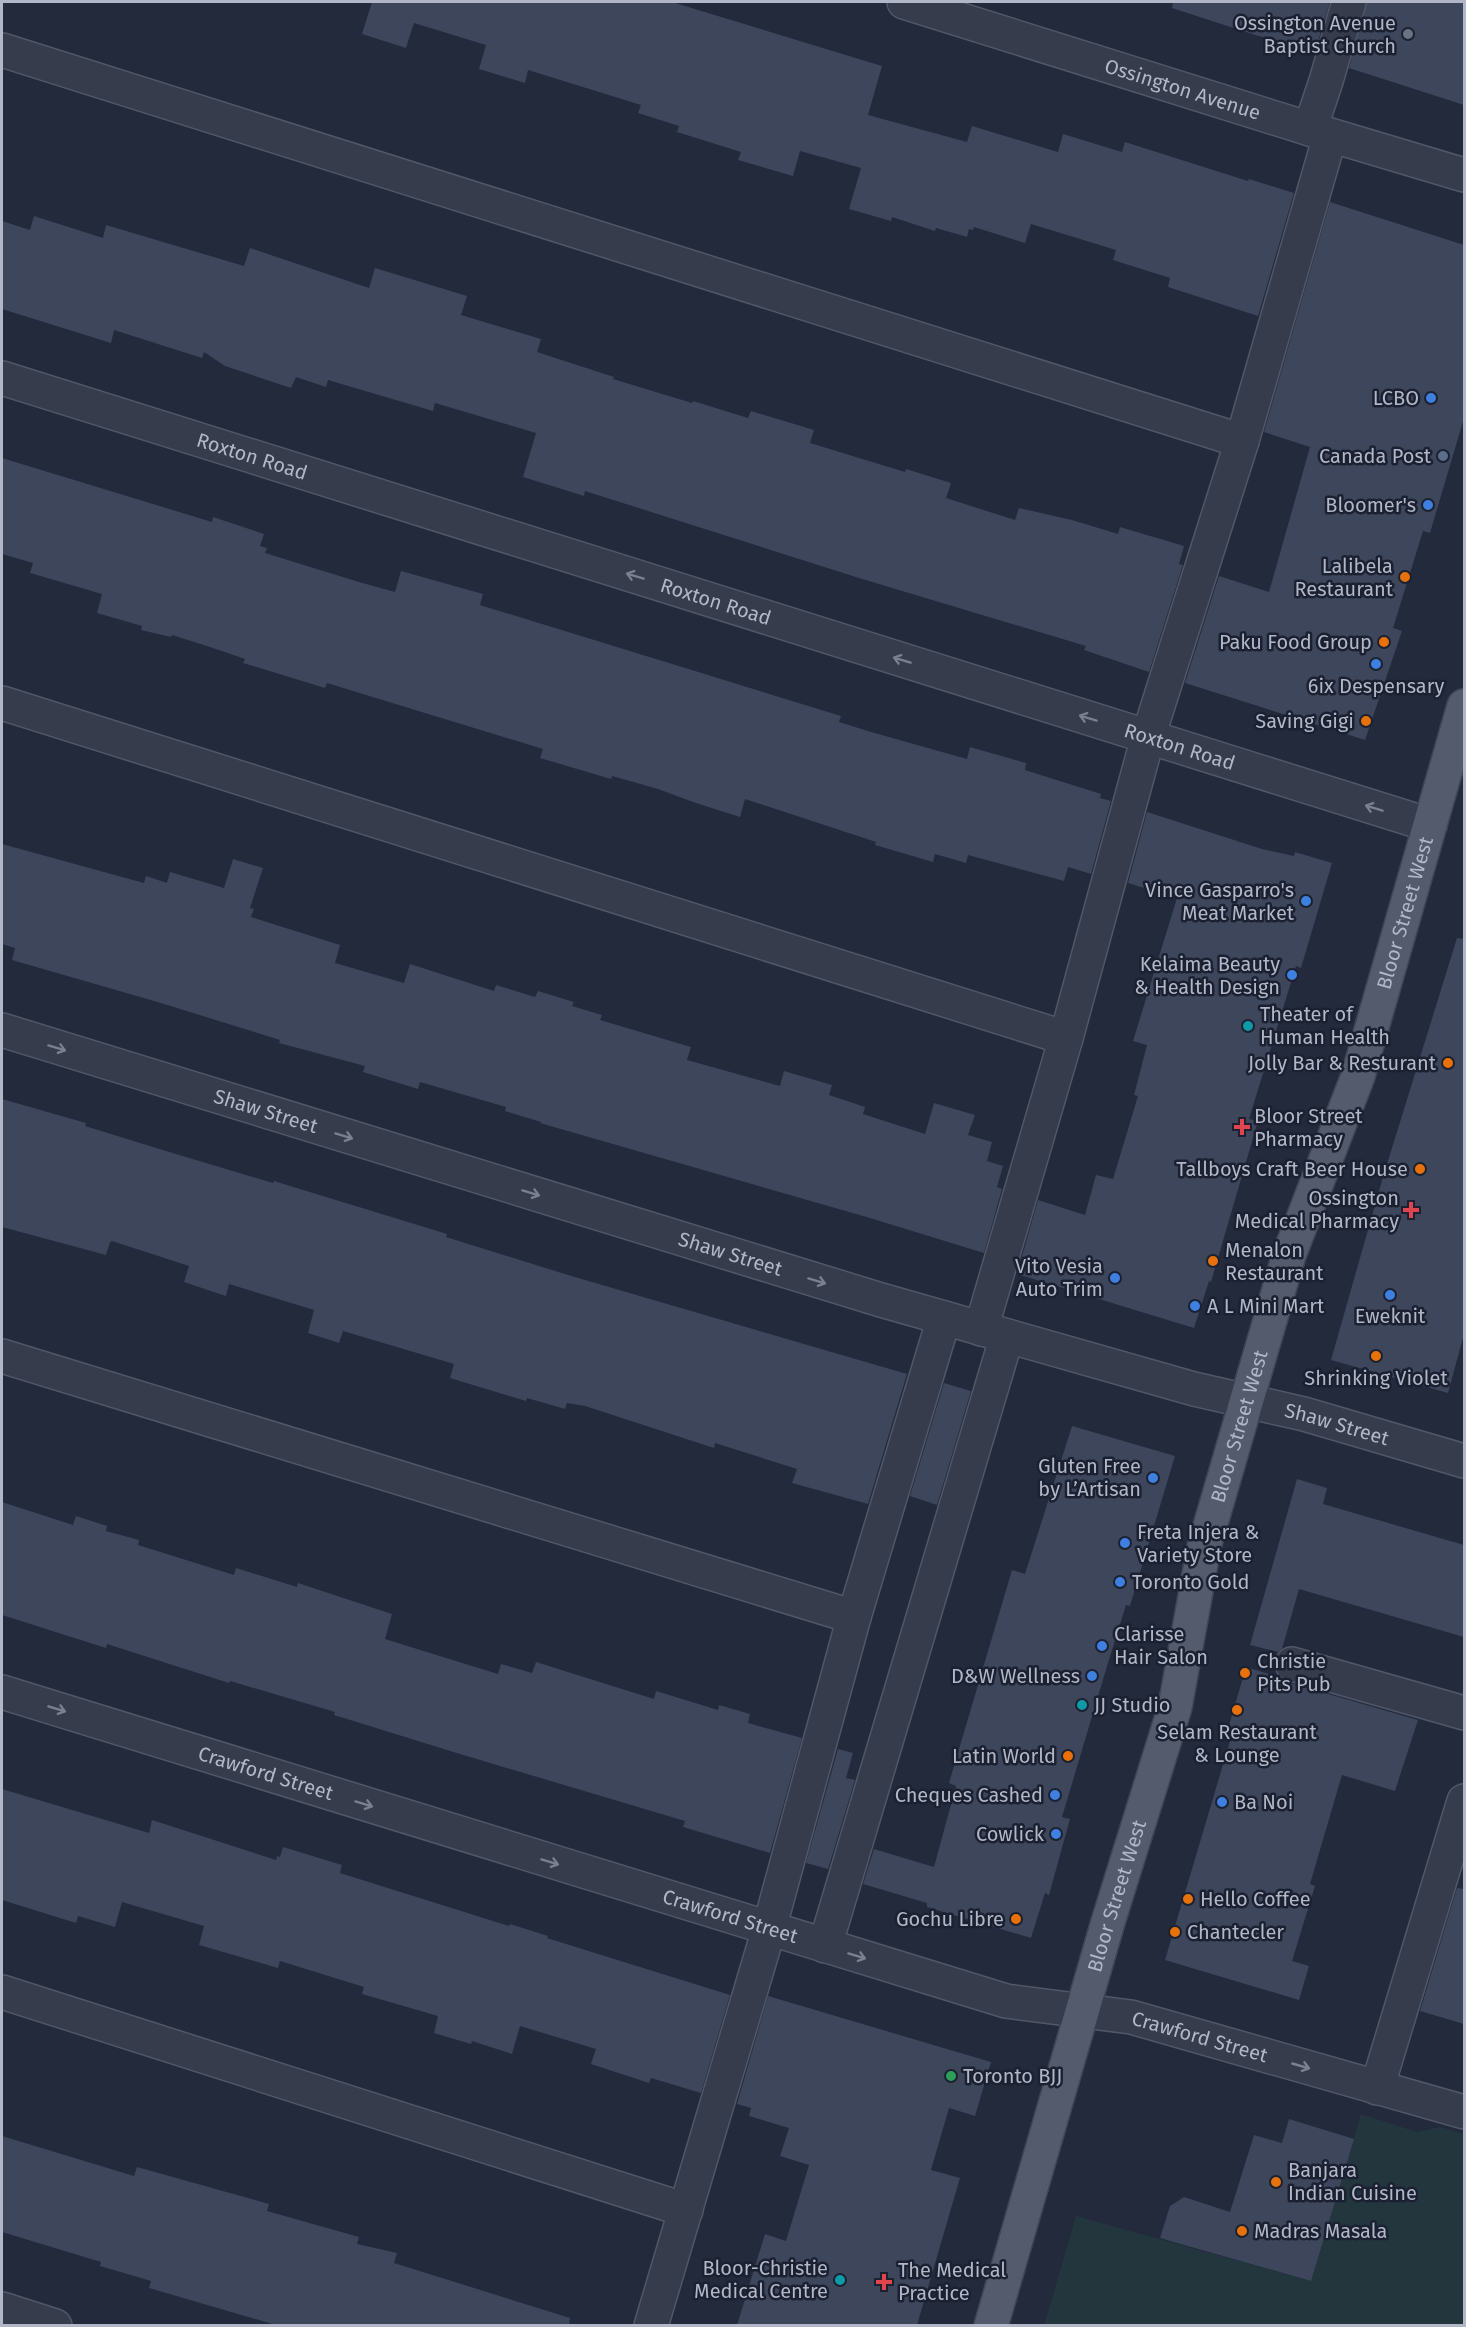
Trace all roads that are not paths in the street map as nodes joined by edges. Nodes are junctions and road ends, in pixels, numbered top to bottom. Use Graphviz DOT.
graph roads {
  1 [pos="904,2"];
  2 [pos="1348,2"];
  3 [pos="2,50"];
  4 [pos="1320,132"];
  5 [pos="1464,175"];
  6 [pos="2,378"];
  7 [pos="1242,441"];
  8 [pos="2,703"];
  9 [pos="1464,712"];
  10 [pos="1148,737"];
  11 [pos="1430,825"];
  12 [pos="2,1030"];
  13 [pos="1066,1038"];
  14 [pos="944,1318"];
  15 [pos="994,1333"];
  16 [pos="2,1356"];
  17 [pos="1246,1401"];
  18 [pos="1464,1461"];
  19 [pos="854,1617"];
  20 [pos="1292,1664"];
  21 [pos="2,1692"];
  22 [pos="1464,1713"];
  23 [pos="1464,1800"];
  24 [pos="770,1929"];
  25 [pos="825,1946"];
  26 [pos="2,1992"];
  27 [pos="1082,2010"];
  28 [pos="1377,2088"];
  29 [pos="1464,2112"];
  30 [pos="686,2210"];
  31 [pos="2,2309"];
  32 [pos="55,2325"];
  33 [pos="651,2325"];
  34 [pos="991,2325"];
  1 -- 4 [label="street, Ossington Avenue"];
  2 -- 4 [label="street"];
  3 -- 7 [label="street"];
  4 -- 5 [label="street, Ossington Avenue"];
  4 -- 7 [label="street"];
  10 -- 6 [label="street, Roxton Road, one-way"];
  7 -- 10 [label="street"];
  8 -- 13 [label="street"];
  9 -- 11 [label="main road, Bloor Street West"];
  11 -- 10 [label="street, Roxton Road, one-way"];
  10 -- 13 [label="street"];
  11 -- 17 [label="main road, Bloor Street West"];
  12 -- 14 [label="street, Shaw Street, one-way"];
  13 -- 15 [label="street"];
  14 -- 15 [label="street, Shaw Street"];
  14 -- 19 [label="street"];
  15 -- 17 [label="street, Shaw Street"];
  15 -- 25 [label="street"];
  16 -- 19 [label="street"];
  17 -- 18 [label="street, Shaw Street"];
  17 -- 27 [label="main road, Bloor Street West"];
  19 -- 24 [label="street"];
  20 -- 22 [label="street"];
  21 -- 24 [label="street, Crawford Street, one-way"];
  23 -- 28 [label="street"];
  24 -- 25 [label="street, Crawford Street"];
  24 -- 30 [label="street"];
  25 -- 27 [label="street, Crawford Street, one-way"];
  26 -- 30 [label="street"];
  27 -- 28 [label="street, Crawford Street, one-way"];
  27 -- 34 [label="main road, Bloor Street West"];
  28 -- 29 [label="street, Crawford Street"];
  30 -- 33 [label="street"];
  31 -- 32 [label="street"];
}
